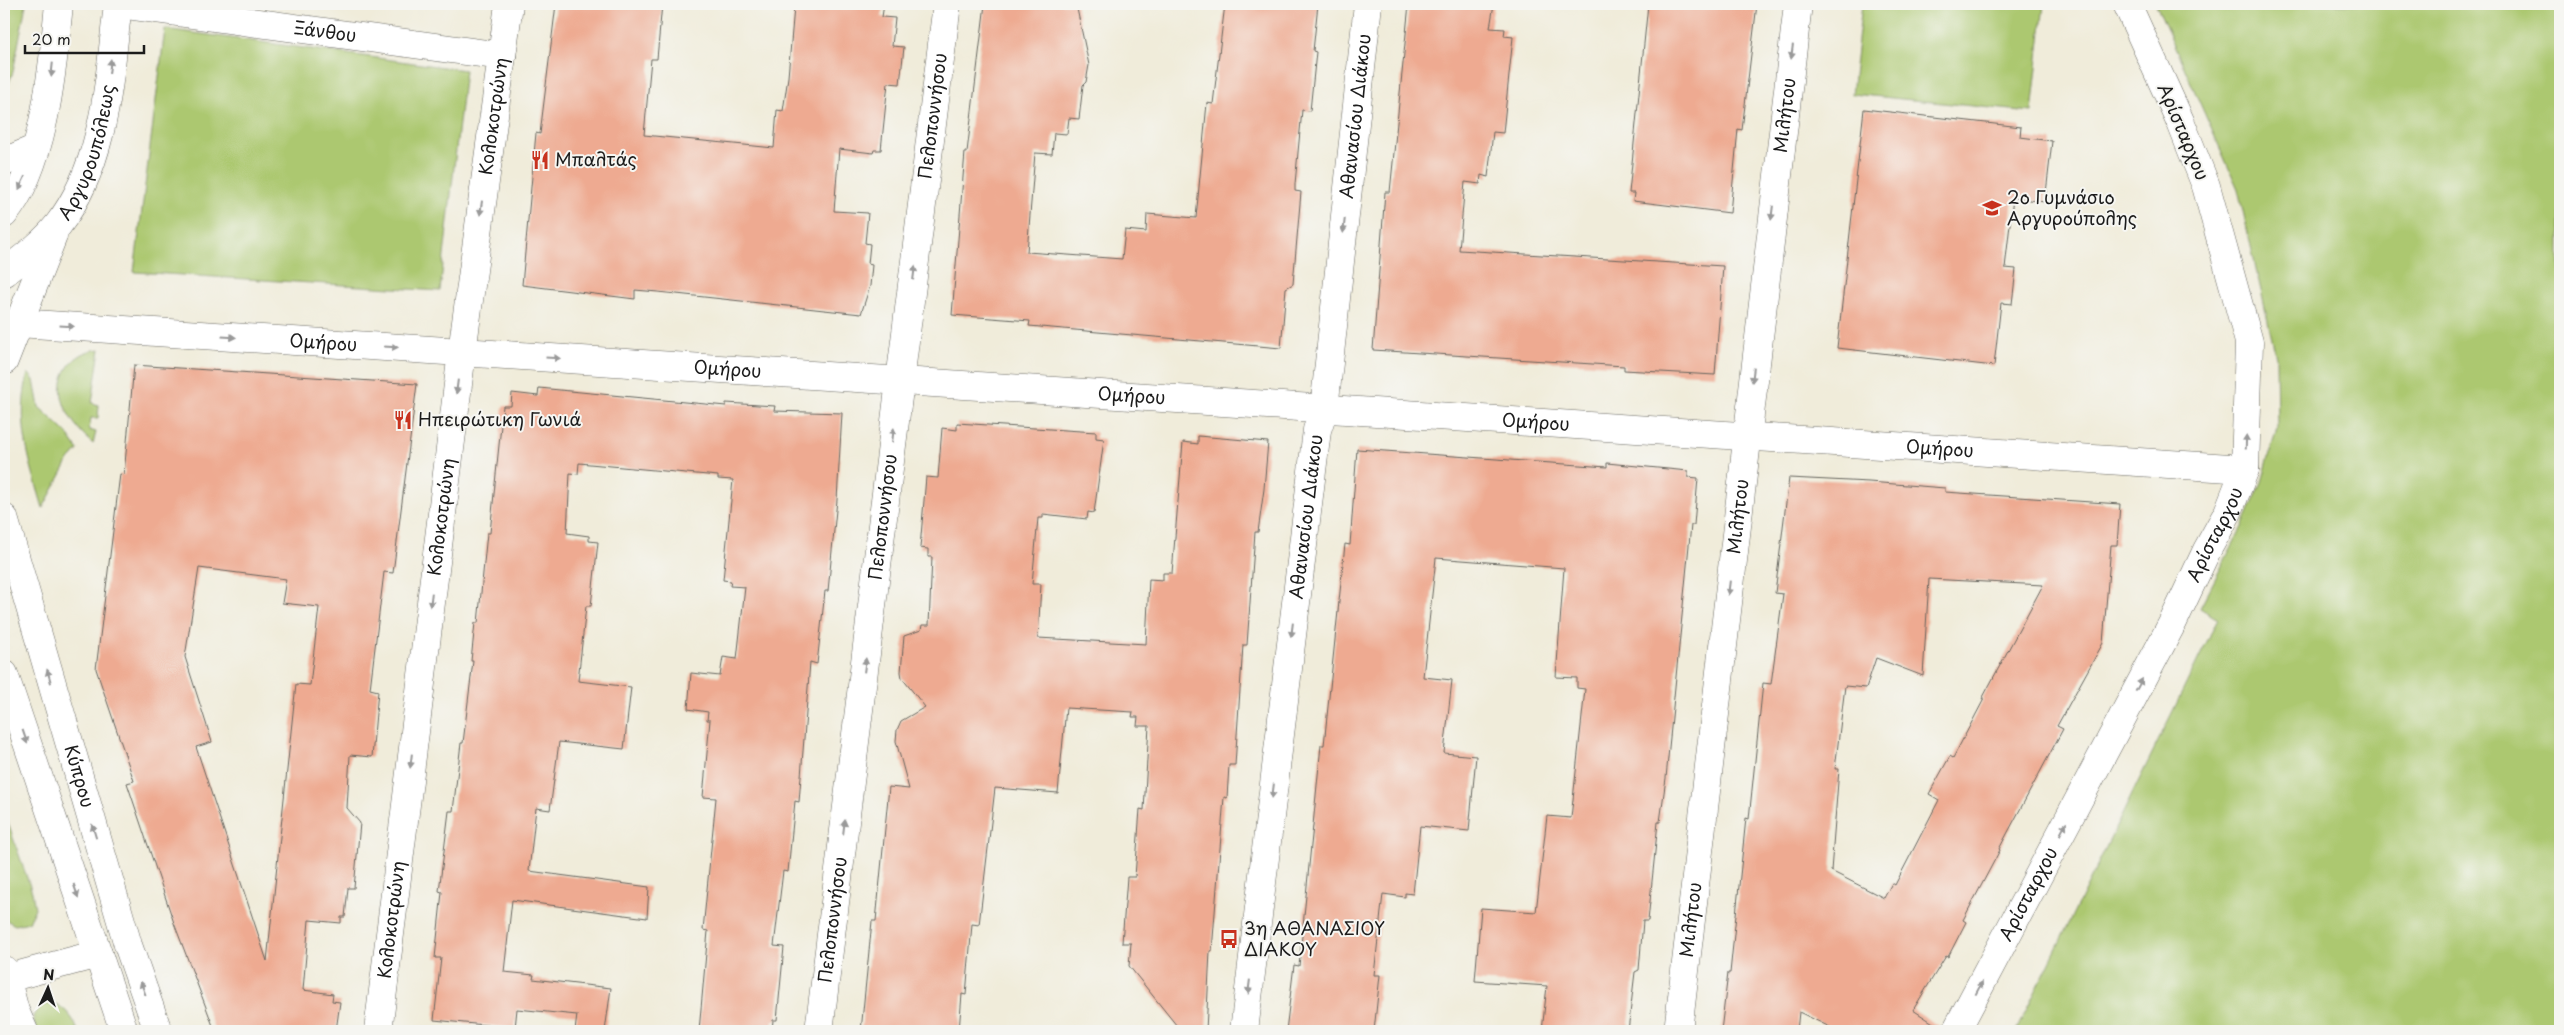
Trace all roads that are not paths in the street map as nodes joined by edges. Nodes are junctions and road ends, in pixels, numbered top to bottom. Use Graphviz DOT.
graph roads {
  1 [pos="60,4"];
  2 [pos="118,4"];
  3 [pos="509,4"];
  4 [pos="947,4"];
  5 [pos="1368,4"];
  6 [pos="1798,4"];
  7 [pos="2127,4"];
  8 [pos="502,56"];
  9 [pos="34,149"];
  10 [pos="4,162"];
  11 [pos="4,214"];
  12 [pos="57,226"];
  13 [pos="4,273"];
  14 [pos="18,323"];
  15 [pos="462,352"];
  16 [pos="4,361"];
  17 [pos="900,381"];
  18 [pos="1324,409"];
  19 [pos="1747,436"];
  20 [pos="2245,469"];
  21 [pos="4,518"];
  22 [pos="4,674"];
  23 [pos="98,954"];
  24 [pos="4,975"];
  25 [pos="24,1031"];
  26 [pos="124,1031"];
  27 [pos="158,1031"];
  28 [pos="378,1031"];
  29 [pos="819,1031"];
  30 [pos="1244,1031"];
  31 [pos="1678,1031"];
  32 [pos="1956,1031"];
  1 -- 9 [label="street, one-way"];
  2 -- 8 [label="street, Ξάνθου"];
  12 -- 2 [label="street, Αργυρουπόλεως, one-way"];
  3 -- 8 [label="street, Κολοκοτρώνη"];
  17 -- 4 [label="street, Πελοποννήσου, one-way"];
  5 -- 18 [label="street, Αθανασίου Διάκου, one-way"];
  6 -- 19 [label="street, Μιλήτου, one-way"];
  20 -- 7 [label="street, Αρίσταρχου, one-way"];
  8 -- 15 [label="street, Κολοκοτρώνη, one-way"];
  9 -- 10 [label="street"];
  9 -- 11 [label="street, one-way"];
  12 -- 13 [label="street, Αργυρουπόλεως"];
  12 -- 14 [label="street"];
  14 -- 15 [label="street, Ομήρου, one-way"];
  14 -- 16 [label="street"];
  15 -- 17 [label="street, Ομήρου, one-way"];
  15 -- 28 [label="street, Κολοκοτρώνη, one-way"];
  17 -- 18 [label="street, Ομήρου"];
  29 -- 17 [label="street, Πελοποννήσου, one-way"];
  18 -- 19 [label="street, Ομήρου"];
  18 -- 30 [label="street, Αθανασίου Διάκου, one-way"];
  19 -- 20 [label="street, Ομήρου"];
  19 -- 31 [label="street, Μιλήτου, one-way"];
  32 -- 20 [label="street, Αρίσταρχου, one-way"];
  27 -- 21 [label="street, Κύπρου, one-way"];
  22 -- 23 [label="street, Κύπρου, one-way"];
  23 -- 24 [label="street"];
  23 -- 26 [label="street, Κύπρου"];
  24 -- 25 [label="street"];
}
